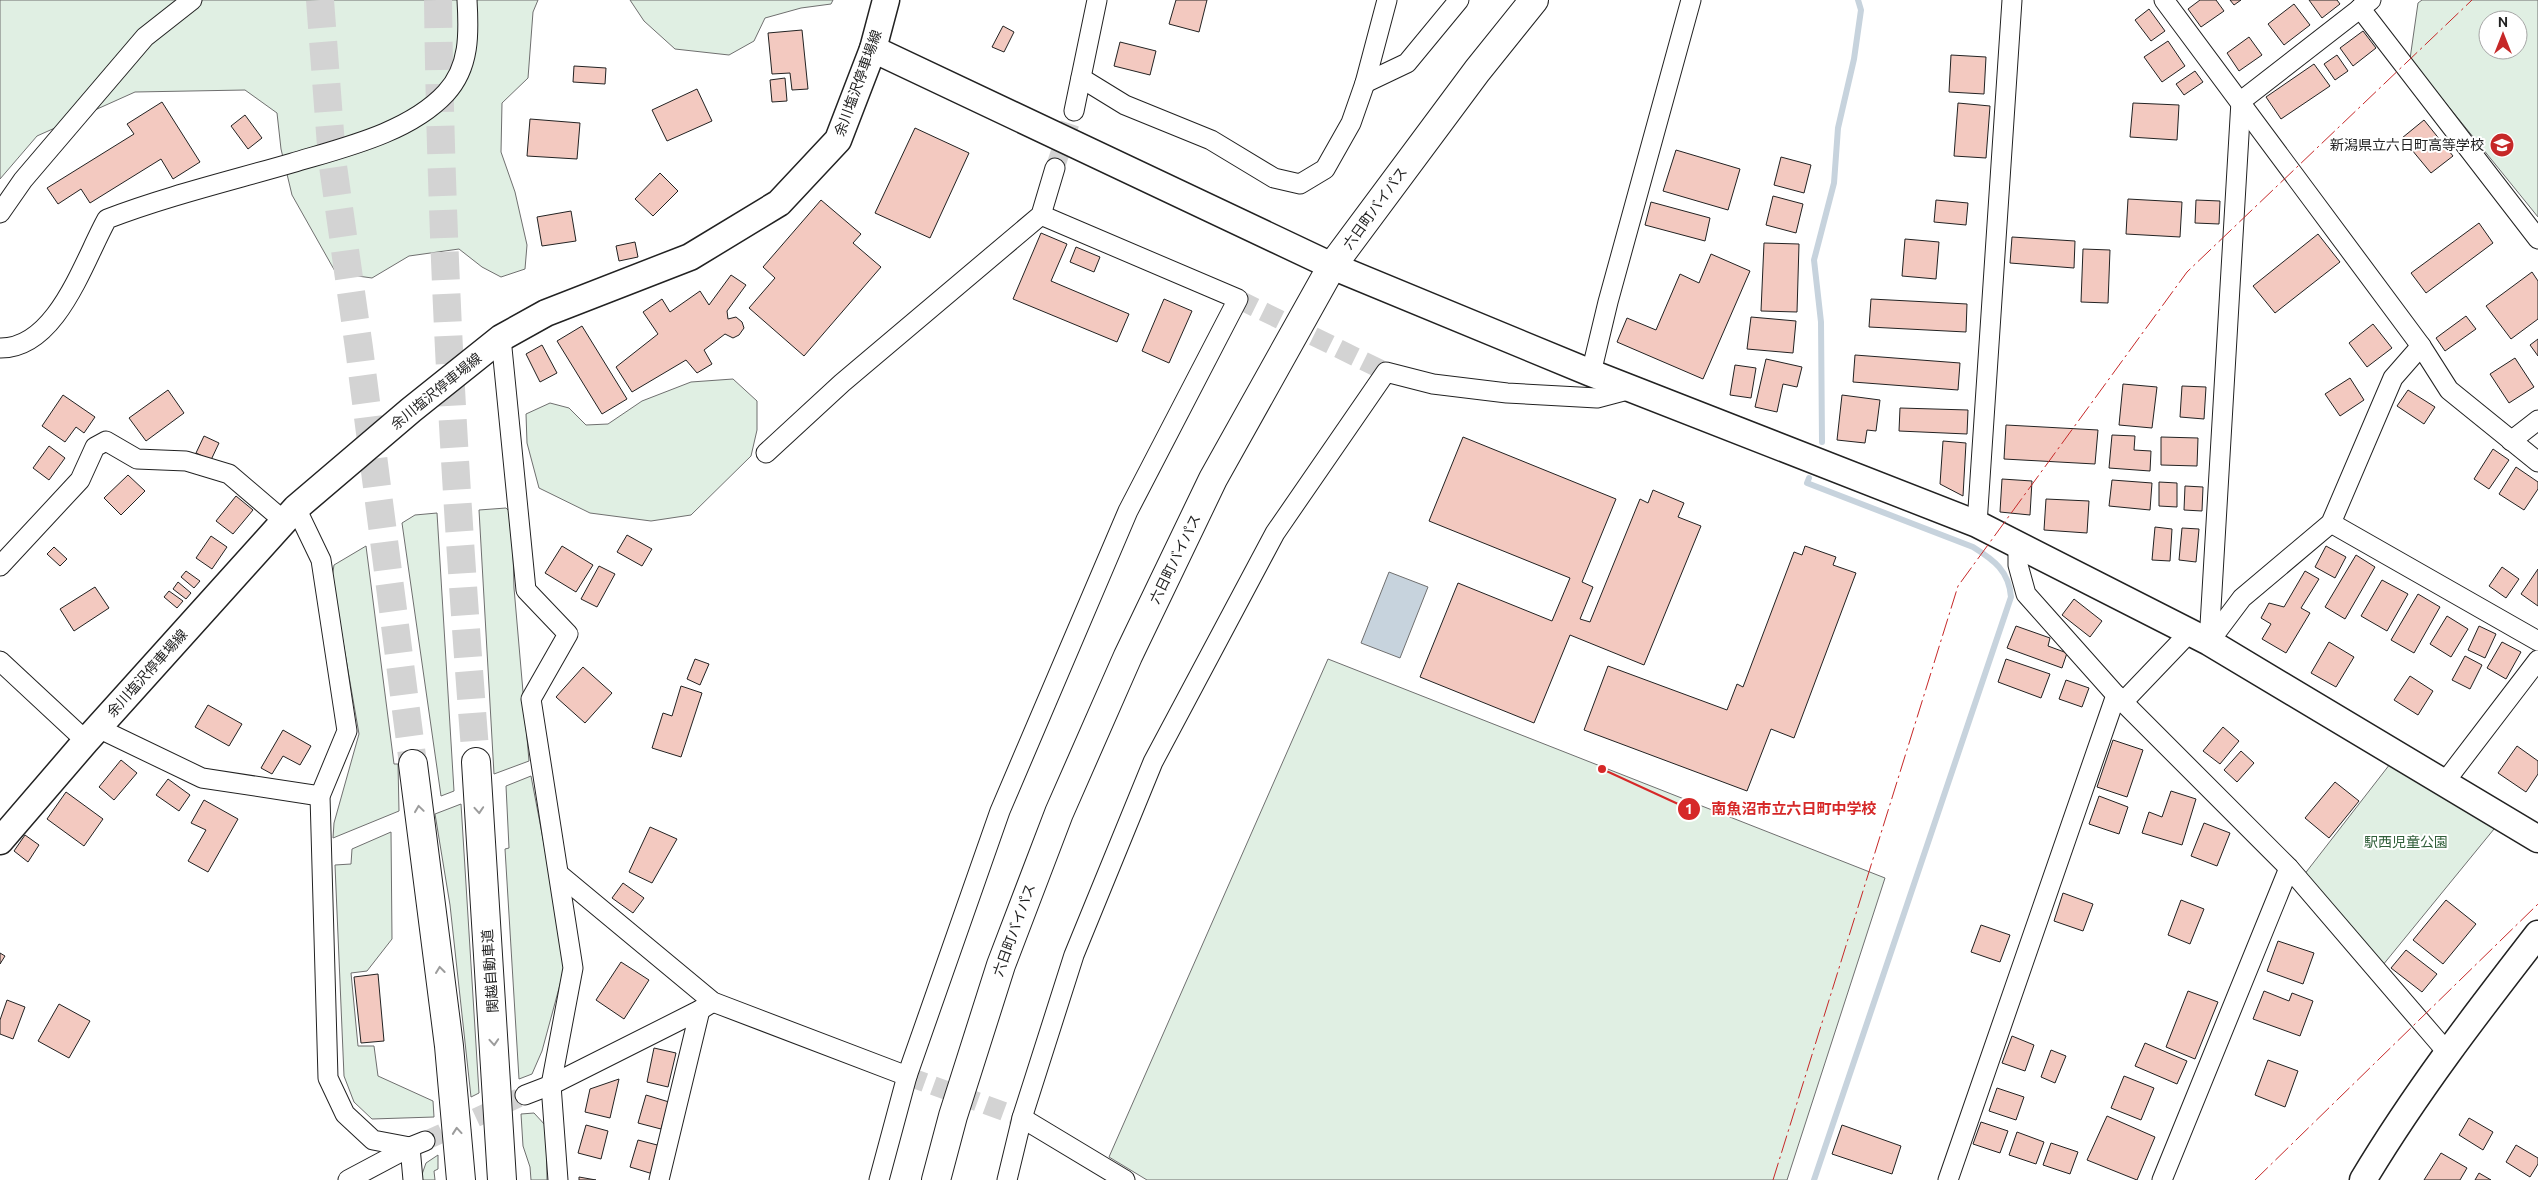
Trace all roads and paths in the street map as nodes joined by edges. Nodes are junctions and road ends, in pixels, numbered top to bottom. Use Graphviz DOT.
graph roads {
  1 [pos="192,0"];
  2 [pos="467,0"];
  3 [pos="886,0"];
  4 [pos="1097,0"];
  5 [pos="1386,0"];
  6 [pos="1459,0"];
  7 [pos="1534,0"];
  8 [pos="1691,0"];
  9 [pos="2012,0"];
  10 [pos="2164,0"];
  11 [pos="2365,4"];
  12 [pos="873,49"];
  13 [pos="1082,78"];
  14 [pos="1365,83"];
  15 [pos="2241,101"];
  16 [pos="1074,111"];
  17 [pos="1054,168"];
  18 [pos="0,213"];
  19 [pos="1041,215"];
  20 [pos="2538,239"];
  21 [pos="1332,266"];
  22 [pos="501,338"];
  23 [pos="2421,346"];
  24 [pos="0,348"];
  25 [pos="1591,374"];
  26 [pos="1631,389"];
  27 [pos="2538,420"];
  28 [pos="2511,441"];
  29 [pos="766,454"];
  30 [pos="2538,462"];
  31 [pos="290,514"];
  32 [pos="2331,523"];
  33 [pos="1977,524"];
  34 [pos="2018,544"];
  35 [pos="0,566"];
  36 [pos="2199,637"];
  37 [pos="2538,642"];
  38 [pos="2538,660"];
  39 [pos="0,661"];
  40 [pos="2120,698"];
  41 [pos="92,734"];
  42 [pos="476,762"];
  43 [pos="413,764"];
  44 [pos="2444,783"];
  45 [pos="320,796"];
  46 [pos="2538,839"];
  47 [pos="0,841"];
  48 [pos="2289,868"];
  49 [pos="560,875"];
  50 [pos="2538,934"];
  51 [pos="706,1006"];
  52 [pos="2447,1052"];
  53 [pos="908,1076"];
  54 [pos="551,1085"];
  55 [pos="525,1095"];
  56 [pos="1022,1118"];
  57 [pos="418,1144"];
  58 [pos="348,1180"];
  59 [pos="413,1180"];
  60 [pos="461,1180"];
  61 [pos="502,1180"];
  62 [pos="558,1180"];
  63 [pos="659,1180"];
  64 [pos="879,1180"];
  65 [pos="936,1180"];
  66 [pos="1007,1180"];
  67 [pos="1125,1180"];
  68 [pos="1948,1180"];
  69 [pos="2162,1180"];
  70 [pos="2364,1180"];
  1 -- 18 [label="street"];
  2 -- 24 [label="street"];
  3 -- 12 [label="street, 余川塩沢停車場線"];
  4 -- 13 [label="street"];
  5 -- 14 [label="street"];
  6 -- 14 [label="street"];
  7 -- 21 [label="highway, 六日町バイパス"];
  8 -- 25 [label="street"];
  9 -- 33 [label="street"];
  10 -- 15 [label="street"];
  11 -- 15 [label="street"];
  11 -- 20 [label="street"];
  12 -- 21 [label="street"];
  12 -- 22 [label="street, 余川塩沢停車場線"];
  13 -- 14 [label="street"];
  13 -- 16 [label="street"];
  15 -- 23 [label="street"];
  15 -- 36 [label="street"];
  17 -- 19 [label="street"];
  19 -- 29 [label="street"];
  19 -- 53 [label="street"];
  21 -- 25 [label="street"];
  21 -- 65 [label="highway, 六日町バイパス"];
  22 -- 31 [label="street, 余川塩沢停車場線"];
  22 -- 49 [label="street"];
  23 -- 28 [label="street"];
  23 -- 32 [label="street"];
  25 -- 26 [label="street"];
  26 -- 33 [label="street"];
  26 -- 56 [label="street"];
  27 -- 28 [label="street"];
  28 -- 30 [label="street"];
  31 -- 35 [label="street"];
  31 -- 41 [label="street, 余川塩沢停車場線"];
  31 -- 45 [label="street"];
  32 -- 36 [label="street"];
  32 -- 37 [label="street"];
  33 -- 34 [label="street"];
  34 -- 36 [label="street"];
  34 -- 40 [label="street"];
  36 -- 40 [label="street"];
  36 -- 44 [label="street"];
  38 -- 44 [label="street"];
  39 -- 41 [label="street"];
  40 -- 48 [label="street"];
  40 -- 68 [label="street"];
  41 -- 45 [label="street"];
  41 -- 47 [label="street, 余川塩沢停車場線"];
  42 -- 61 [label="highway, 関越自動車道, one-way"];
  60 -- 43 [label="highway, one-way"];
  44 -- 46 [label="street"];
  45 -- 57 [label="street"];
  48 -- 52 [label="street"];
  48 -- 69 [label="street"];
  49 -- 51 [label="street"];
  49 -- 54 [label="street"];
  50 -- 52 [label="street"];
  51 -- 53 [label="street"];
  51 -- 54 [label="street"];
  51 -- 63 [label="street"];
  52 -- 70 [label="street"];
  53 -- 64 [label="street"];
  54 -- 55 [label="street"];
  54 -- 62 [label="street"];
  56 -- 66 [label="street"];
  56 -- 67 [label="street"];
  57 -- 58 [label="street"];
  57 -- 59 [label="street"];
}
